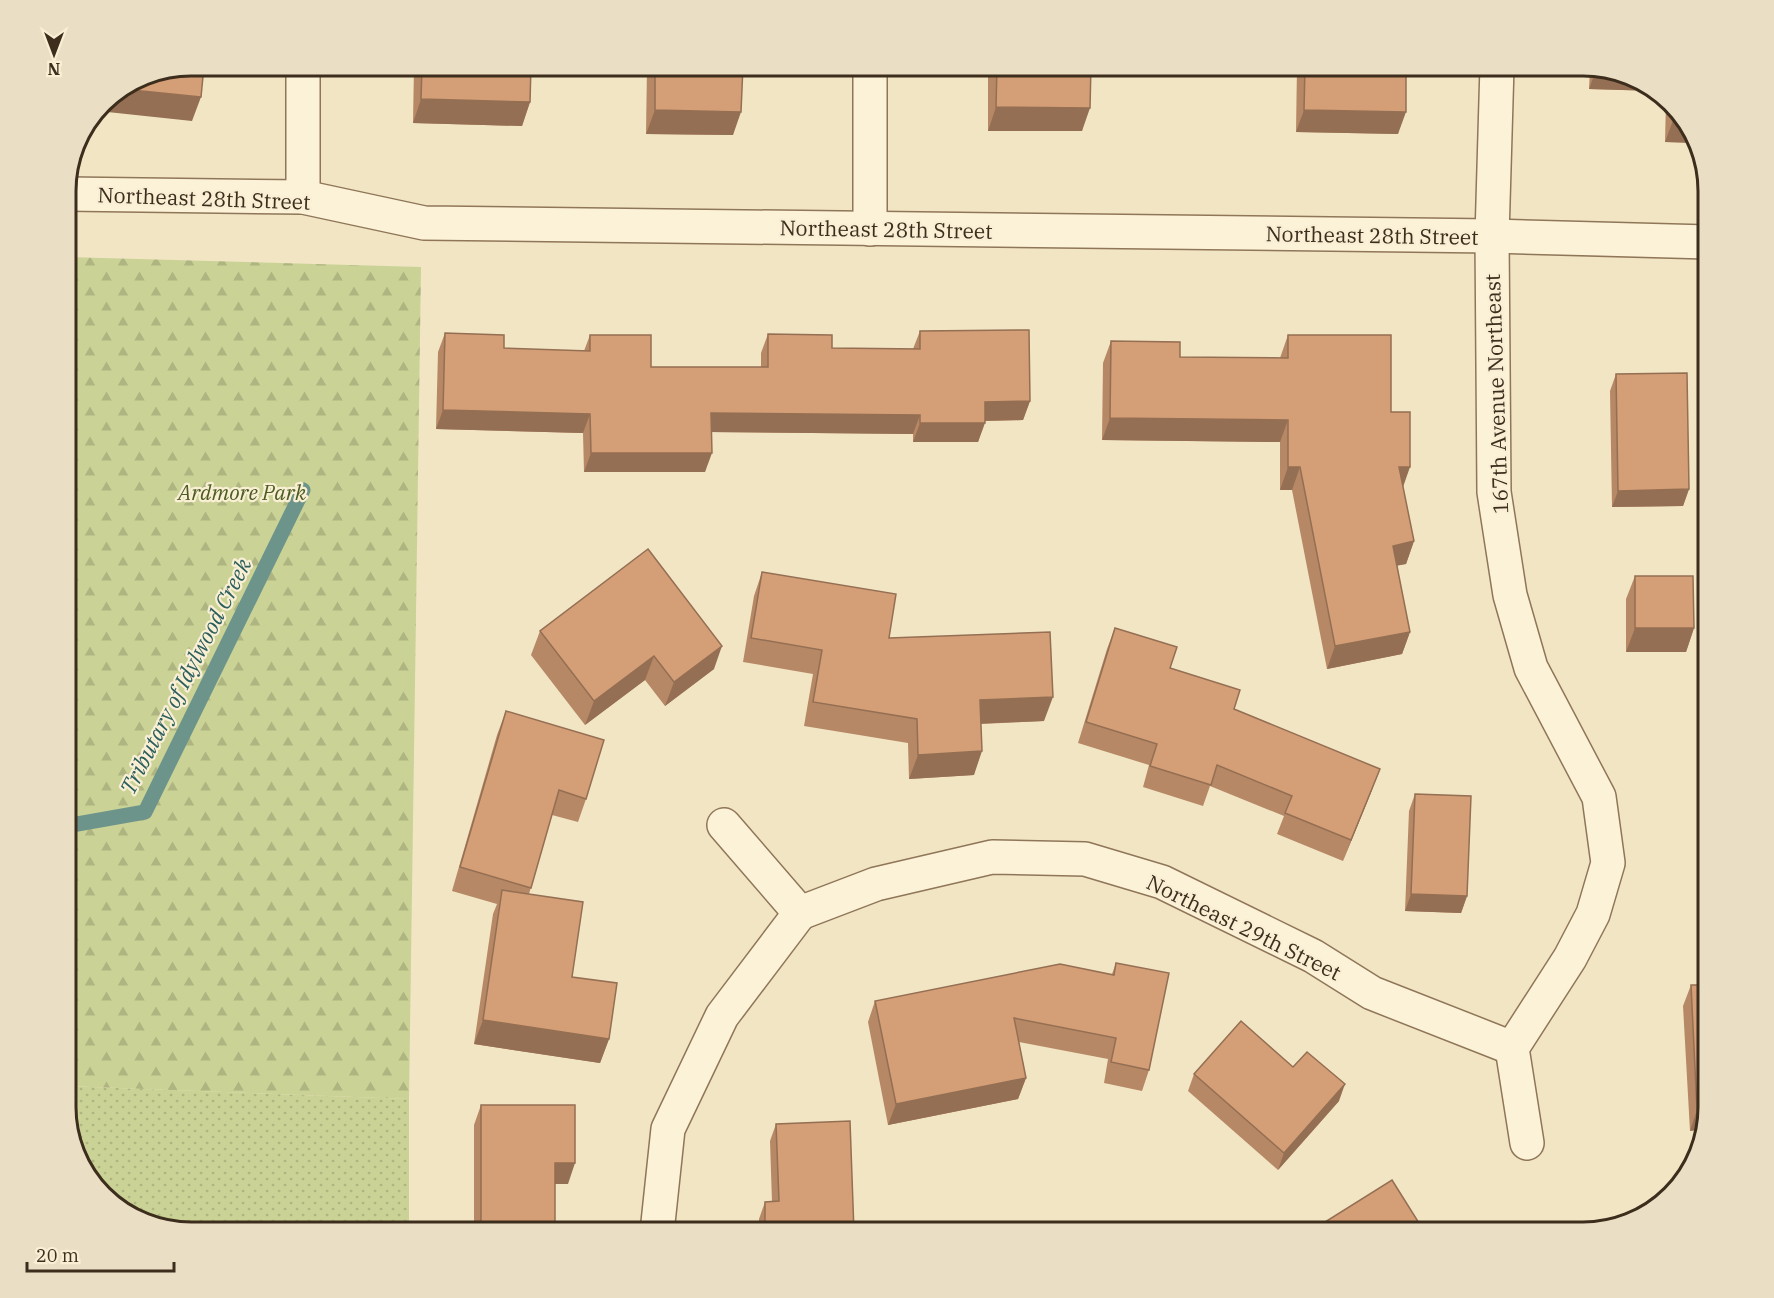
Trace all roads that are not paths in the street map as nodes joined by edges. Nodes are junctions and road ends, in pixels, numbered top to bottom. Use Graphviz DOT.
graph roads {
  1 [pos="303,76"];
  2 [pos="870,76"];
  3 [pos="1497,76"];
  4 [pos="77,194"];
  5 [pos="303,197"];
  6 [pos="870,229"];
  7 [pos="1492,236"];
  8 [pos="1698,242"];
  9 [pos="724,825"];
  10 [pos="800,913"];
  11 [pos="1512,1048"];
  12 [pos="1527,1143"];
  13 [pos="658,1222"];
  1 -- 5 [label="street"];
  2 -- 6 [label="street"];
  3 -- 7 [label="street, 167th Avenue Northeast"];
  4 -- 5 [label="street, Northeast 28th Street"];
  5 -- 6 [label="street, Northeast 28th Street"];
  6 -- 7 [label="street, Northeast 28th Street"];
  7 -- 8 [label="street, Northeast 28th Street"];
  7 -- 11 [label="street, 167th Avenue Northeast"];
  9 -- 10 [label="street"];
  10 -- 11 [label="street, Northeast 29th Street"];
  10 -- 13 [label="street"];
  11 -- 12 [label="street"];
}
